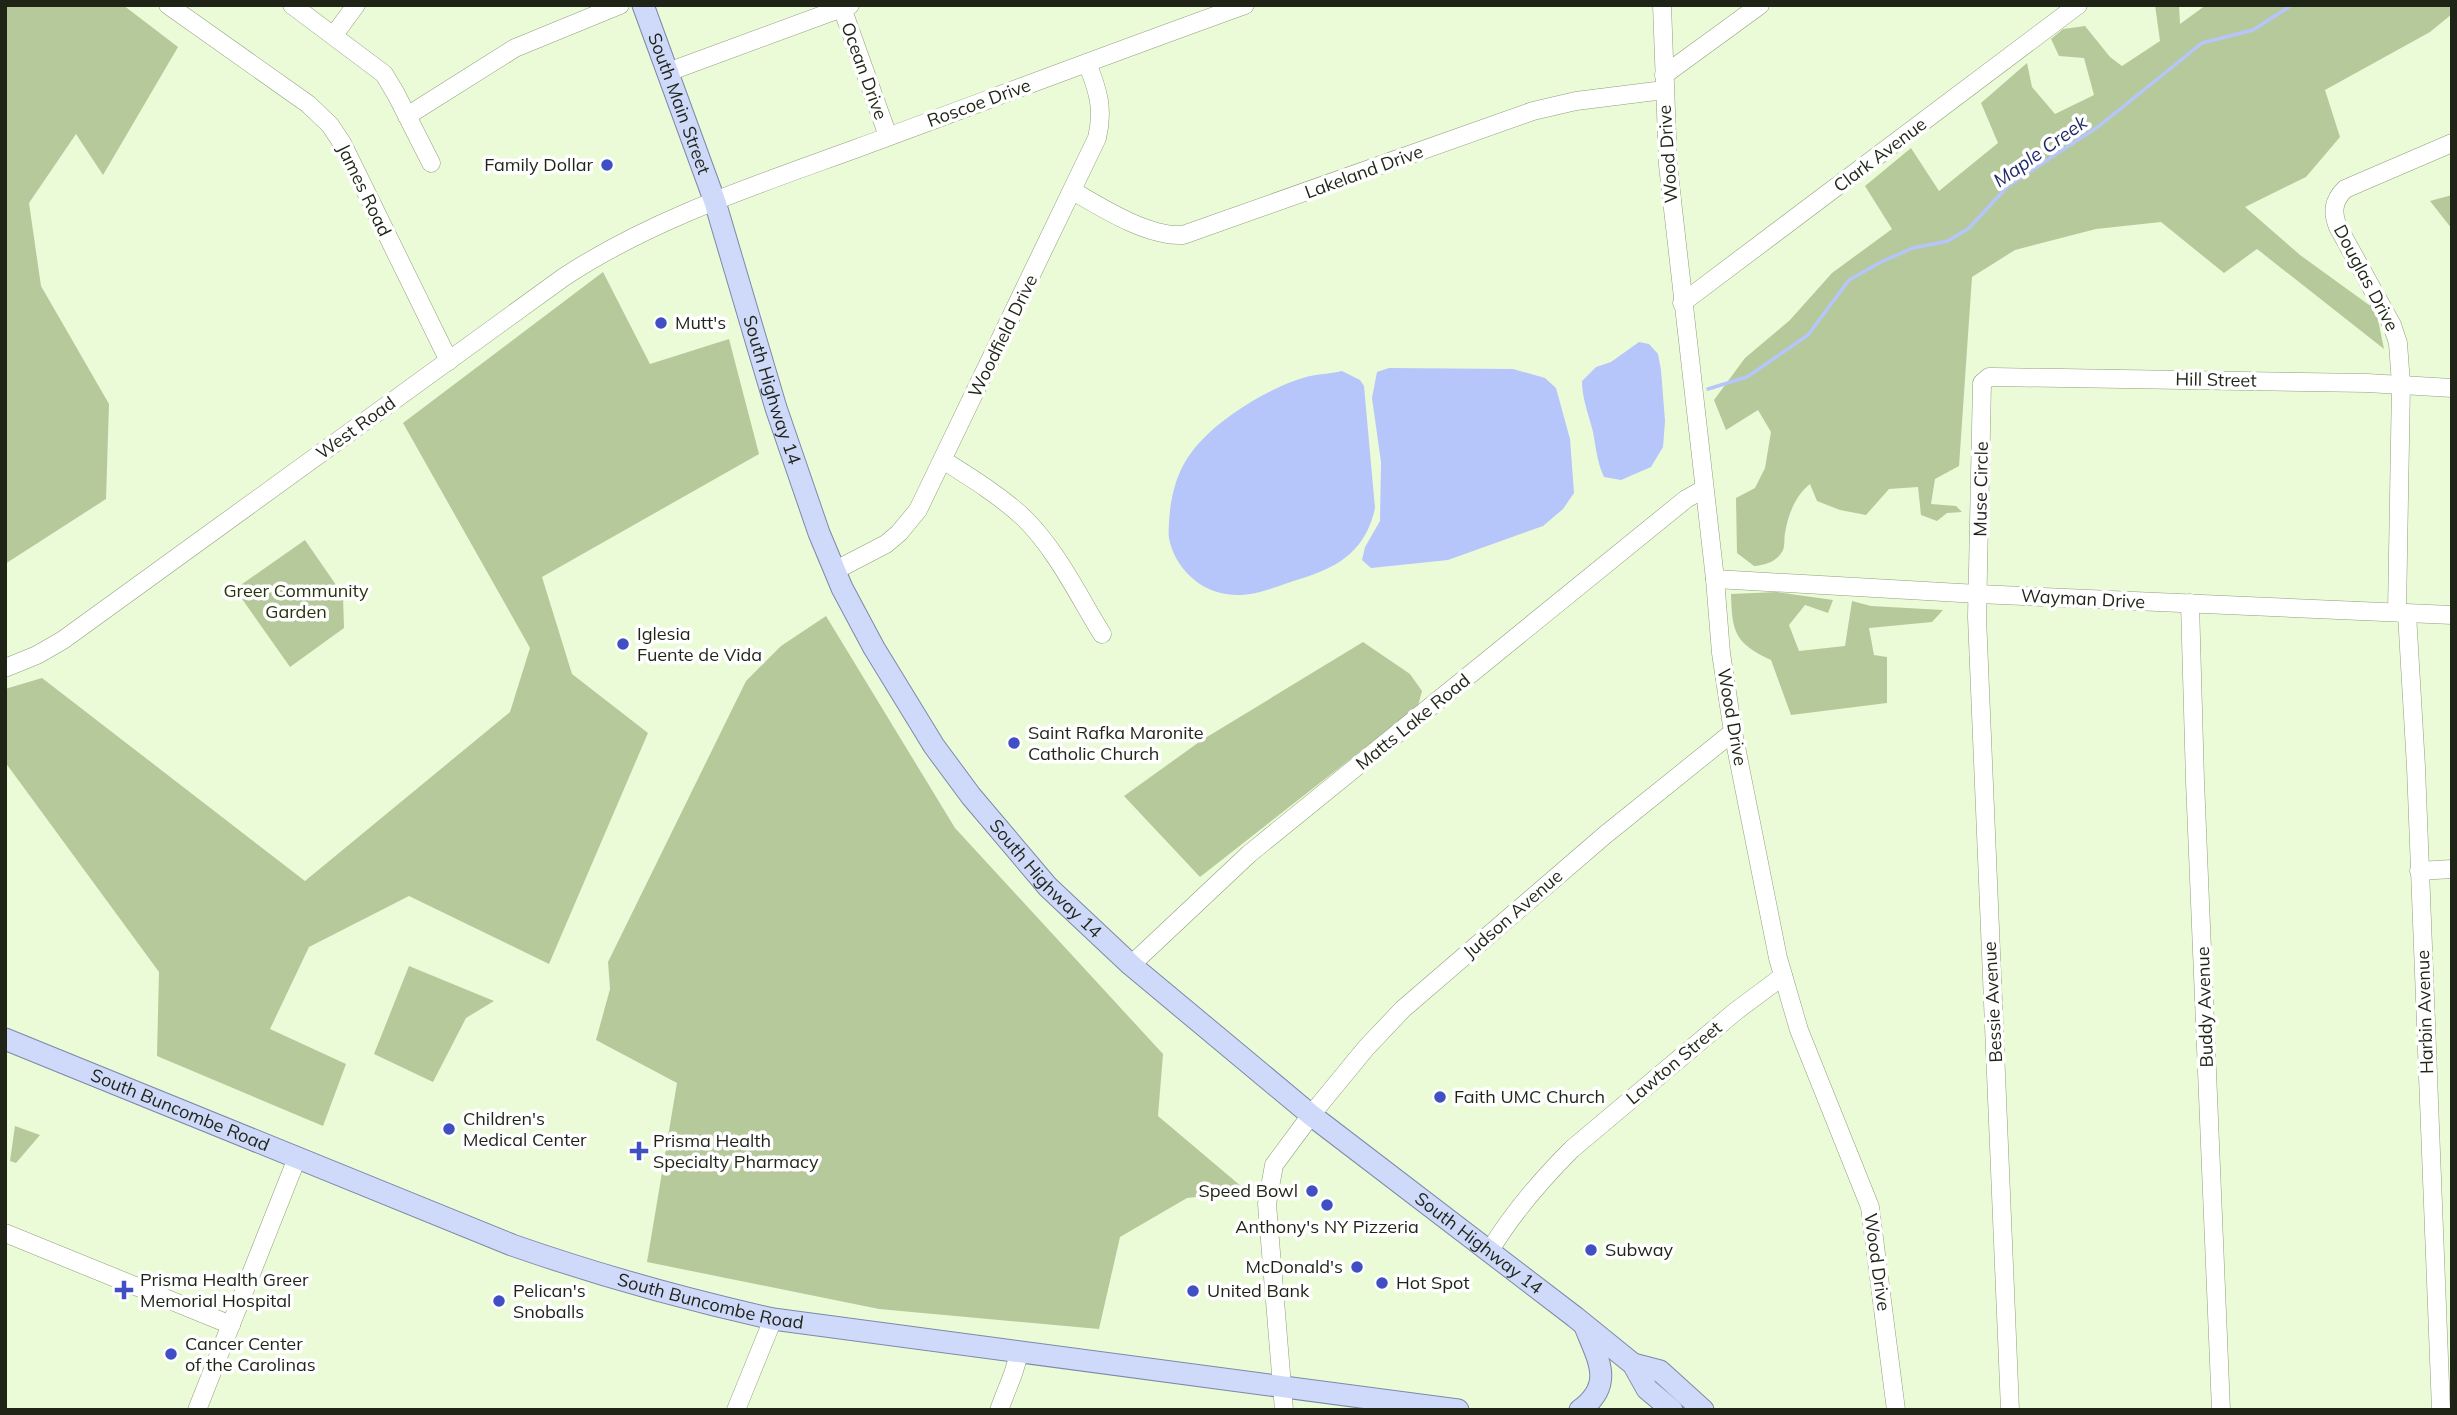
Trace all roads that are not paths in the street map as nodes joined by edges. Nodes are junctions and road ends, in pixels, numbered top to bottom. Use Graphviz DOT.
graph roads {
  1 [pos="167,5"];
  2 [pos="292,5"];
  3 [pos="356,5"];
  4 [pos="620,5"];
  5 [pos="642,5"];
  6 [pos="1245,5"];
  7 [pos="1662,5"];
  8 [pos="1760,5"];
  9 [pos="2078,5"];
  10 [pos="844,6"];
  11 [pos="334,35"];
  12 [pos="1087,63"];
  13 [pos="668,72"];
  14 [pos="1664,83"];
  15 [pos="407,116"];
  16 [pos="888,136"];
  17 [pos="2452,143"];
  18 [pos="431,163"];
  19 [pos="1073,191"];
  20 [pos="715,202"];
  21 [pos="1682,303"];
  22 [pos="449,361"];
  23 [pos="1982,383"];
  24 [pos="2401,384"];
  25 [pos="2452,388"];
  26 [pos="943,460"];
  27 [pos="1704,489"];
  28 [pos="836,570"];
  29 [pos="1715,579"];
  30 [pos="1978,594"];
  31 [pos="2190,603"];
  32 [pos="2402,613"];
  33 [pos="2452,615"];
  34 [pos="1102,634"];
  35 [pos="5,668"];
  36 [pos="1733,732"];
  37 [pos="2452,869"];
  38 [pos="2419,871"];
  39 [pos="1130,965"];
  40 [pos="1783,976"];
  41 [pos="5,1039"];
  42 [pos="1311,1115"];
  43 [pos="298,1158"];
  44 [pos="5,1233"];
  45 [pos="1489,1252"];
  46 [pos="2444,1267"];
  47 [pos="773,1319"];
  48 [pos="1584,1324"];
  49 [pos="231,1325"];
  50 [pos="1020,1352"];
  51 [pos="1633,1364"];
  52 [pos="1282,1387"];
  53 [pos="197,1410"];
  54 [pos="736,1410"];
  55 [pos="999,1410"];
  56 [pos="1283,1410"];
  57 [pos="1458,1410"];
  58 [pos="1580,1410"];
  59 [pos="1672,1410"];
  60 [pos="1703,1410"];
  61 [pos="1896,1410"];
  62 [pos="2010,1410"];
  63 [pos="2221,1410"];
  64 [pos="2441,1410"];
  1 -- 22 [label="street, James Road"];
  2 -- 11 [label="street"];
  3 -- 11 [label="street"];
  4 -- 15 [label="street"];
  5 -- 13 [label="main road, South Main Street"];
  6 -- 12 [label="street, Roscoe Drive"];
  7 -- 14 [label="street, Wood Drive"];
  8 -- 14 [label="street"];
  9 -- 21 [label="street, Clark Avenue"];
  10 -- 13 [label="street"];
  10 -- 16 [label="street, Ocean Drive"];
  11 -- 15 [label="street"];
  12 -- 16 [label="street, Roscoe Drive"];
  12 -- 19 [label="street, Woodfield Drive"];
  13 -- 20 [label="main road, South Main Street"];
  14 -- 19 [label="street, Lakeland Drive"];
  14 -- 21 [label="street, Wood Drive"];
  15 -- 18 [label="street"];
  16 -- 20 [label="street, Roscoe Drive"];
  17 -- 24 [label="street, Douglas Drive"];
  19 -- 26 [label="street, Woodfield Drive"];
  20 -- 22 [label="street, West Road"];
  20 -- 28 [label="main road, South Highway 14"];
  21 -- 27 [label="street, Wood Drive"];
  22 -- 35 [label="street, West Road"];
  23 -- 24 [label="street, Hill Street"];
  23 -- 30 [label="street, Muse Circle"];
  24 -- 25 [label="street, Hill Street"];
  24 -- 32 [label="street, Douglas Drive"];
  26 -- 28 [label="street, Woodfield Drive"];
  26 -- 34 [label="street"];
  27 -- 29 [label="street, Wood Drive"];
  27 -- 39 [label="street, Matts Lake Road"];
  28 -- 39 [label="main road, South Highway 14"];
  29 -- 30 [label="street, Wayman Drive"];
  29 -- 36 [label="street, Wood Drive"];
  30 -- 31 [label="street, Wayman Drive"];
  30 -- 62 [label="street, Bessie Avenue"];
  31 -- 32 [label="street, Wayman Drive"];
  31 -- 63 [label="street, Buddy Avenue"];
  32 -- 33 [label="street, Wayman Drive"];
  32 -- 38 [label="street, Harbin Avenue"];
  36 -- 40 [label="street, Wood Drive"];
  36 -- 42 [label="street, Judson Avenue"];
  37 -- 38 [label="street"];
  38 -- 46 [label="street, Harbin Avenue"];
  39 -- 42 [label="main road, South Highway 14"];
  40 -- 45 [label="street, Lawton Street"];
  40 -- 61 [label="street, Wood Drive"];
  41 -- 43 [label="main road, South Buncombe Road"];
  42 -- 45 [label="main road, South Highway 14"];
  42 -- 52 [label="street, Judson Avenue"];
  43 -- 47 [label="main road, South Buncombe Road"];
  43 -- 49 [label="street"];
  44 -- 49 [label="street"];
  45 -- 48 [label="main road, South Highway 14"];
  46 -- 64 [label="street, Harbin Avenue"];
  47 -- 50 [label="main road, South Buncombe Road"];
  47 -- 54 [label="street"];
  48 -- 51 [label="main road, South Highway 14"];
  48 -- 58 [label="main road"];
  49 -- 53 [label="street"];
  50 -- 52 [label="main road, South Buncombe Road"];
  50 -- 55 [label="street"];
  51 -- 59 [label="main road, South Highway 14"];
  51 -- 60 [label="main road, South Highway 14"];
  52 -- 56 [label="street, Judson Avenue"];
  52 -- 57 [label="main road, South Buncombe Road"];
}
